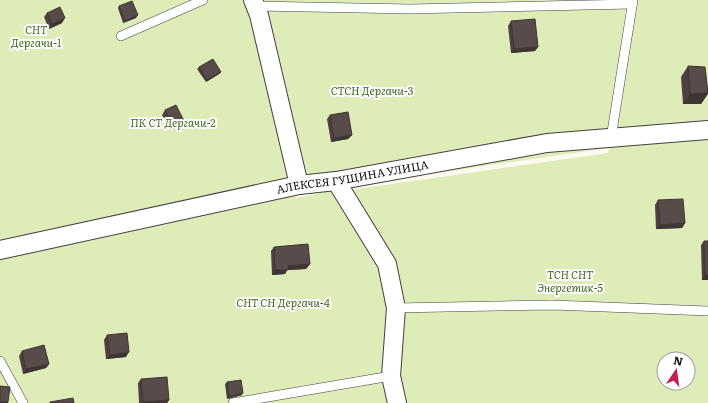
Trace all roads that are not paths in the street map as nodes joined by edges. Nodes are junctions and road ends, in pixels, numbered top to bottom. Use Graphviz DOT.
graph roads {
  1 [pos="203,0"];
  2 [pos="632,2"];
  3 [pos="254,3"];
  4 [pos="121,36"];
  5 [pos="708,130"];
  6 [pos="611,138"];
  7 [pos="336,180"];
  8 [pos="299,185"];
  9 [pos="0,250"];
  10 [pos="396,308"];
  11 [pos="708,311"];
  12 [pos="0,361"];
  13 [pos="391,376"];
  14 [pos="23,403"];
  15 [pos="233,403"];
  16 [pos="398,403"];
  1 -- 4 [label="lane"];
  2 -- 3 [label="lane"];
  2 -- 6 [label="lane"];
  3 -- 8 [label="street"];
  5 -- 6 [label="street, АЛЕКСЕЯ ГУЩИНА УЛИЦА"];
  6 -- 7 [label="street, АЛЕКСЕЯ ГУЩИНА УЛИЦА"];
  7 -- 8 [label="street, АЛЕКСЕЯ ГУЩИНА УЛИЦА"];
  7 -- 10 [label="street"];
  8 -- 9 [label="street, АЛЕКСЕЯ ГУЩИНА УЛИЦА"];
  10 -- 11 [label="lane"];
  10 -- 13 [label="street"];
  12 -- 14 [label="lane"];
  13 -- 15 [label="lane"];
  13 -- 16 [label="street"];
}
